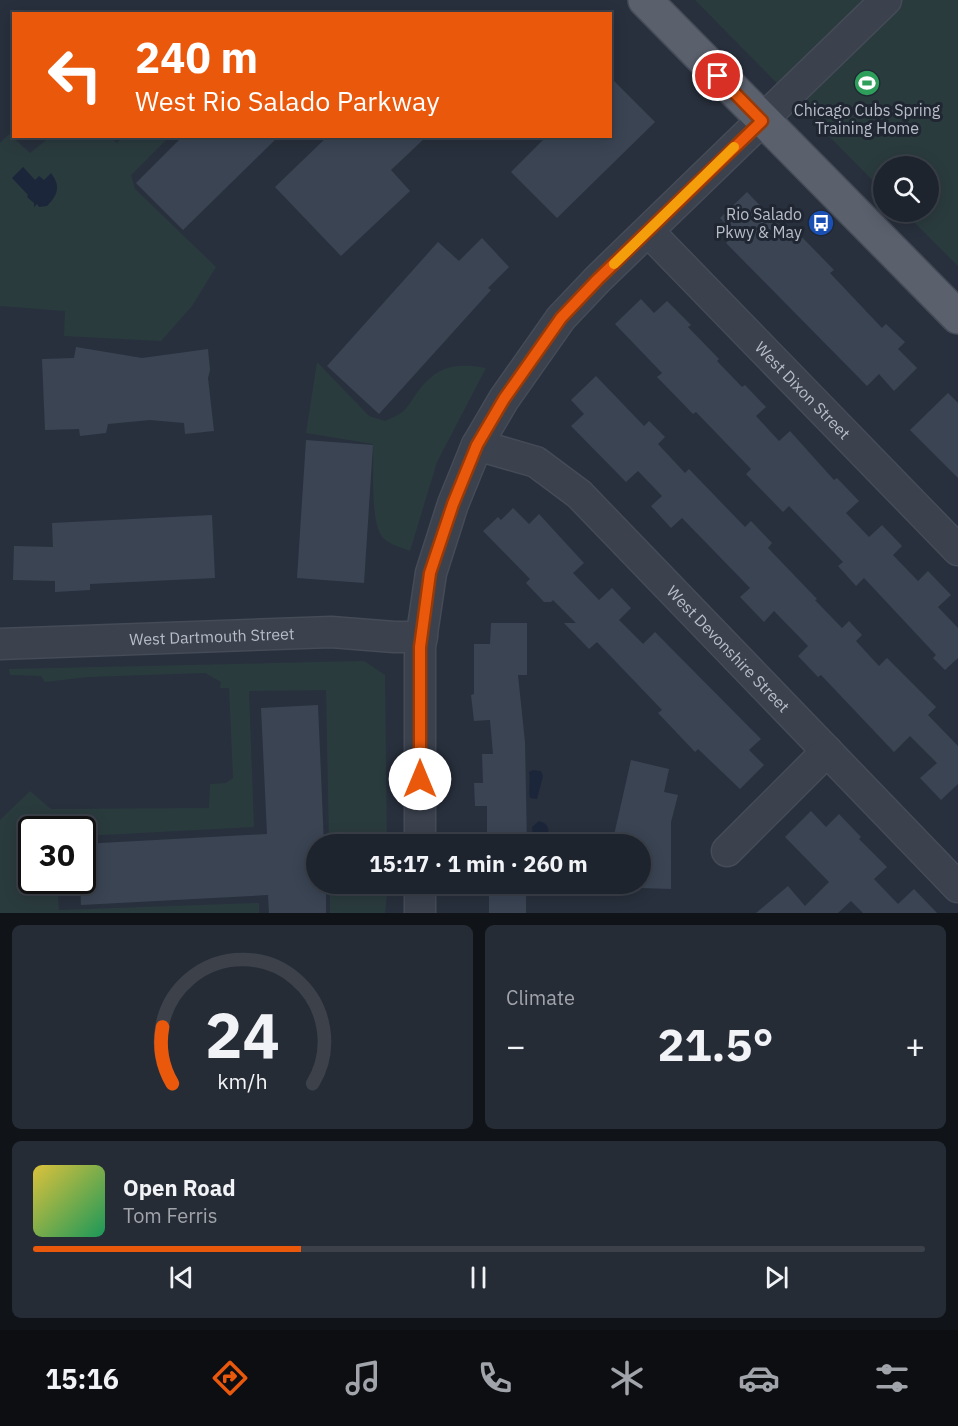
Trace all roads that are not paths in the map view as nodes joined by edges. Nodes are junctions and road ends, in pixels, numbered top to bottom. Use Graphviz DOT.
graph roads {
  1 [pos="645,0"];
  2 [pos="886,0"];
  3 [pos="762,121"];
  4 [pos="648,231"];
  5 [pos="958,317"];
  6 [pos="477,445"];
  7 [pos="958,550"];
  8 [pos="422,637"];
  9 [pos="0,644"];
  10 [pos="827,751"];
  11 [pos="420,834"];
  12 [pos="727,851"];
  13 [pos="958,887"];
  14 [pos="420,894"];
  15 [pos="420,913"];
  1 -- 3 [label="main road"];
  2 -- 3 [label="street"];
  3 -- 4 [label="street"];
  3 -- 5 [label="main road"];
  4 -- 6 [label="street"];
  4 -- 7 [label="street, West Dixon Street"];
  6 -- 8 [label="street"];
  6 -- 10 [label="street, West Devonshire Street"];
  8 -- 9 [label="street, West Dartmouth Street"];
  8 -- 11 [label="street"];
  10 -- 12 [label="street"];
  10 -- 13 [label="street, West Devonshire Street"];
  14 -- 15 [label="street"];
}
